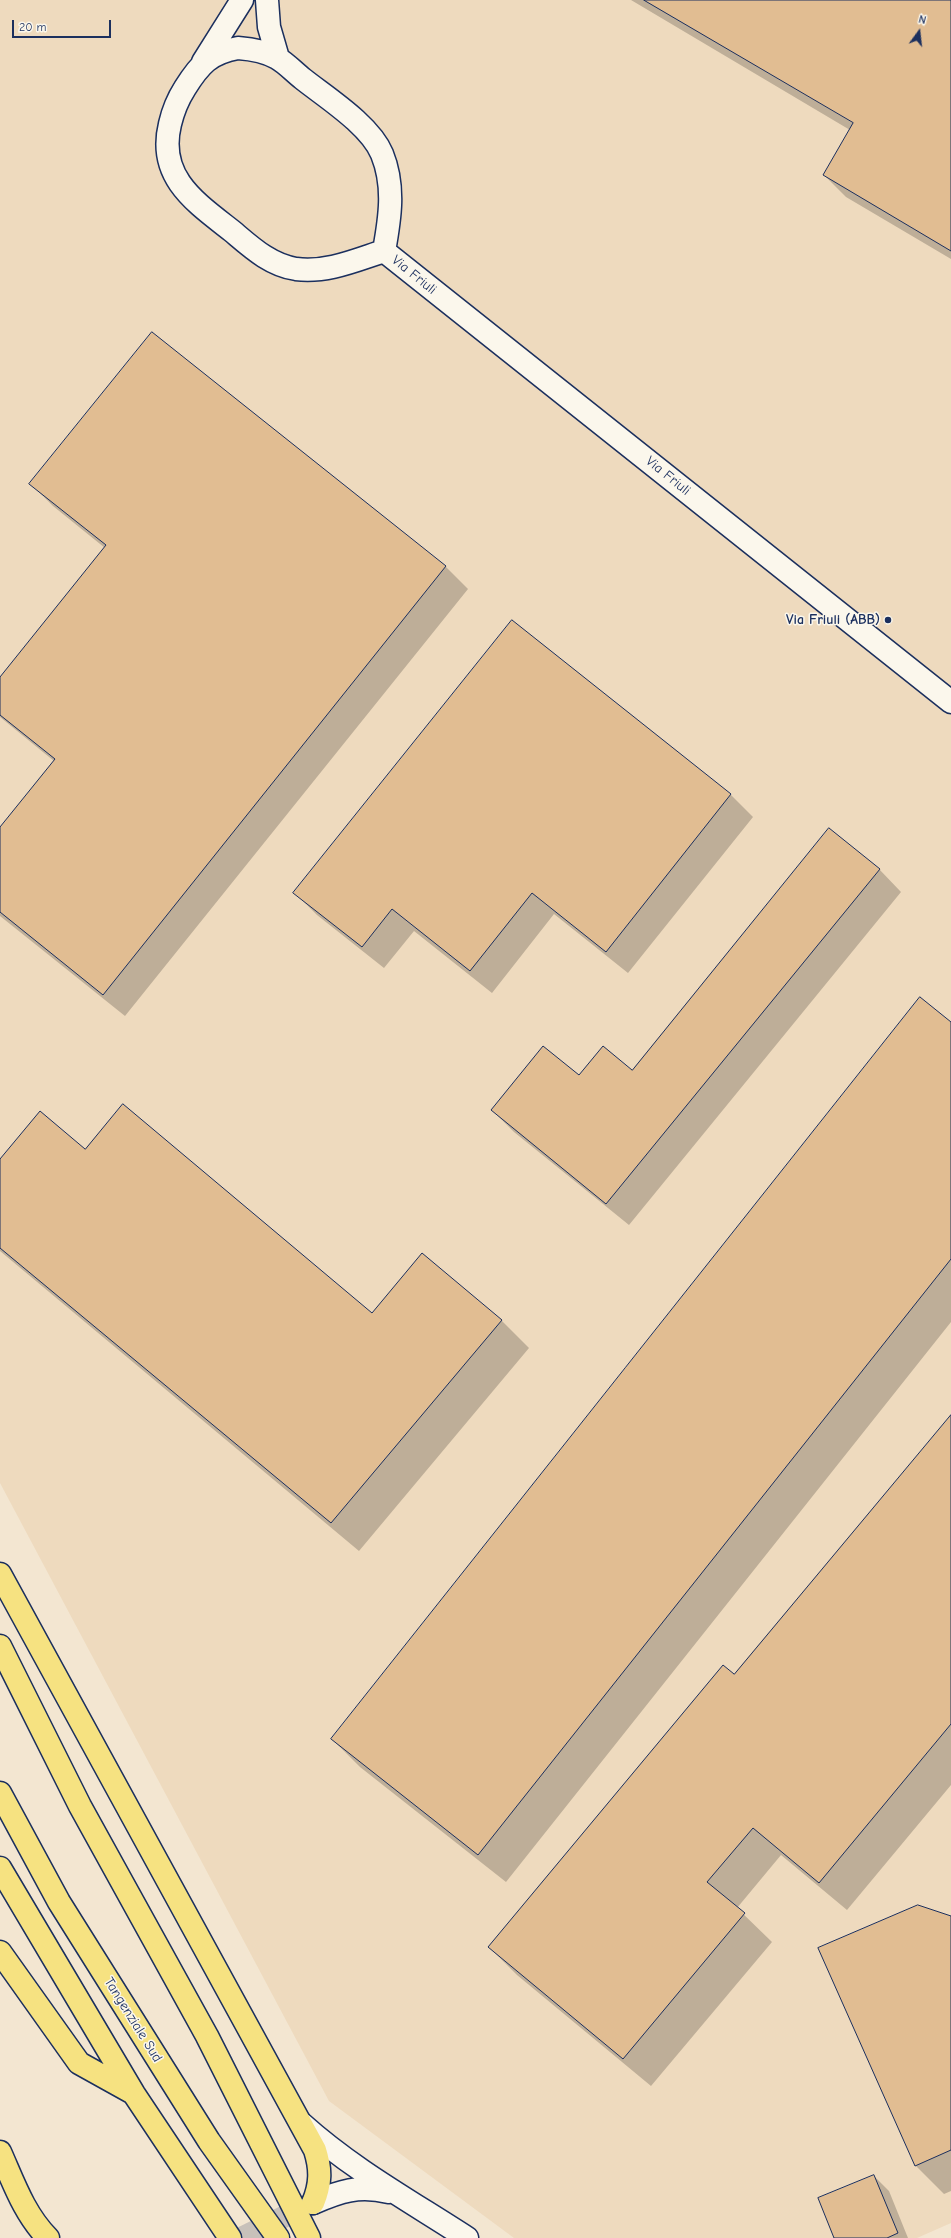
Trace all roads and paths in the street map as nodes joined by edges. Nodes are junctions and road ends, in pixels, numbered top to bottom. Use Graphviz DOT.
graph roads {
  1 [pos="242,0"];
  2 [pos="267,0"];
  3 [pos="278,58"];
  4 [pos="203,62"];
  5 [pos="384,251"];
  6 [pos="951,702"];
  7 [pos="0,1574"];
  8 [pos="0,1646"];
  9 [pos="0,1793"];
  10 [pos="0,1868"];
  11 [pos="0,1952"];
  12 [pos="134,2094"];
  13 [pos="300,2122"];
  14 [pos="0,2152"];
  15 [pos="400,2195"];
  16 [pos="313,2203"];
  17 [pos="48,2238"];
  18 [pos="230,2238"];
  19 [pos="278,2238"];
  20 [pos="309,2238"];
  21 [pos="467,2238"];
  1 -- 4 [label="street, Via Friuli"];
  2 -- 3 [label="street"];
  3 -- 4 [label="street, Via Friuli"];
  3 -- 5 [label="street, Via Friuli"];
  4 -- 5 [label="street, Via Friuli"];
  5 -- 6 [label="street, Via Friuli"];
  7 -- 13 [label="main road"];
  8 -- 20 [label="main road"];
  9 -- 19 [label="main road, Tangenziale Sud"];
  10 -- 12 [label="main road"];
  11 -- 12 [label="main road"];
  12 -- 18 [label="main road"];
  13 -- 15 [label="street"];
  13 -- 16 [label="main road"];
  14 -- 17 [label="main road"];
  15 -- 16 [label="street"];
  15 -- 21 [label="street"];
}
